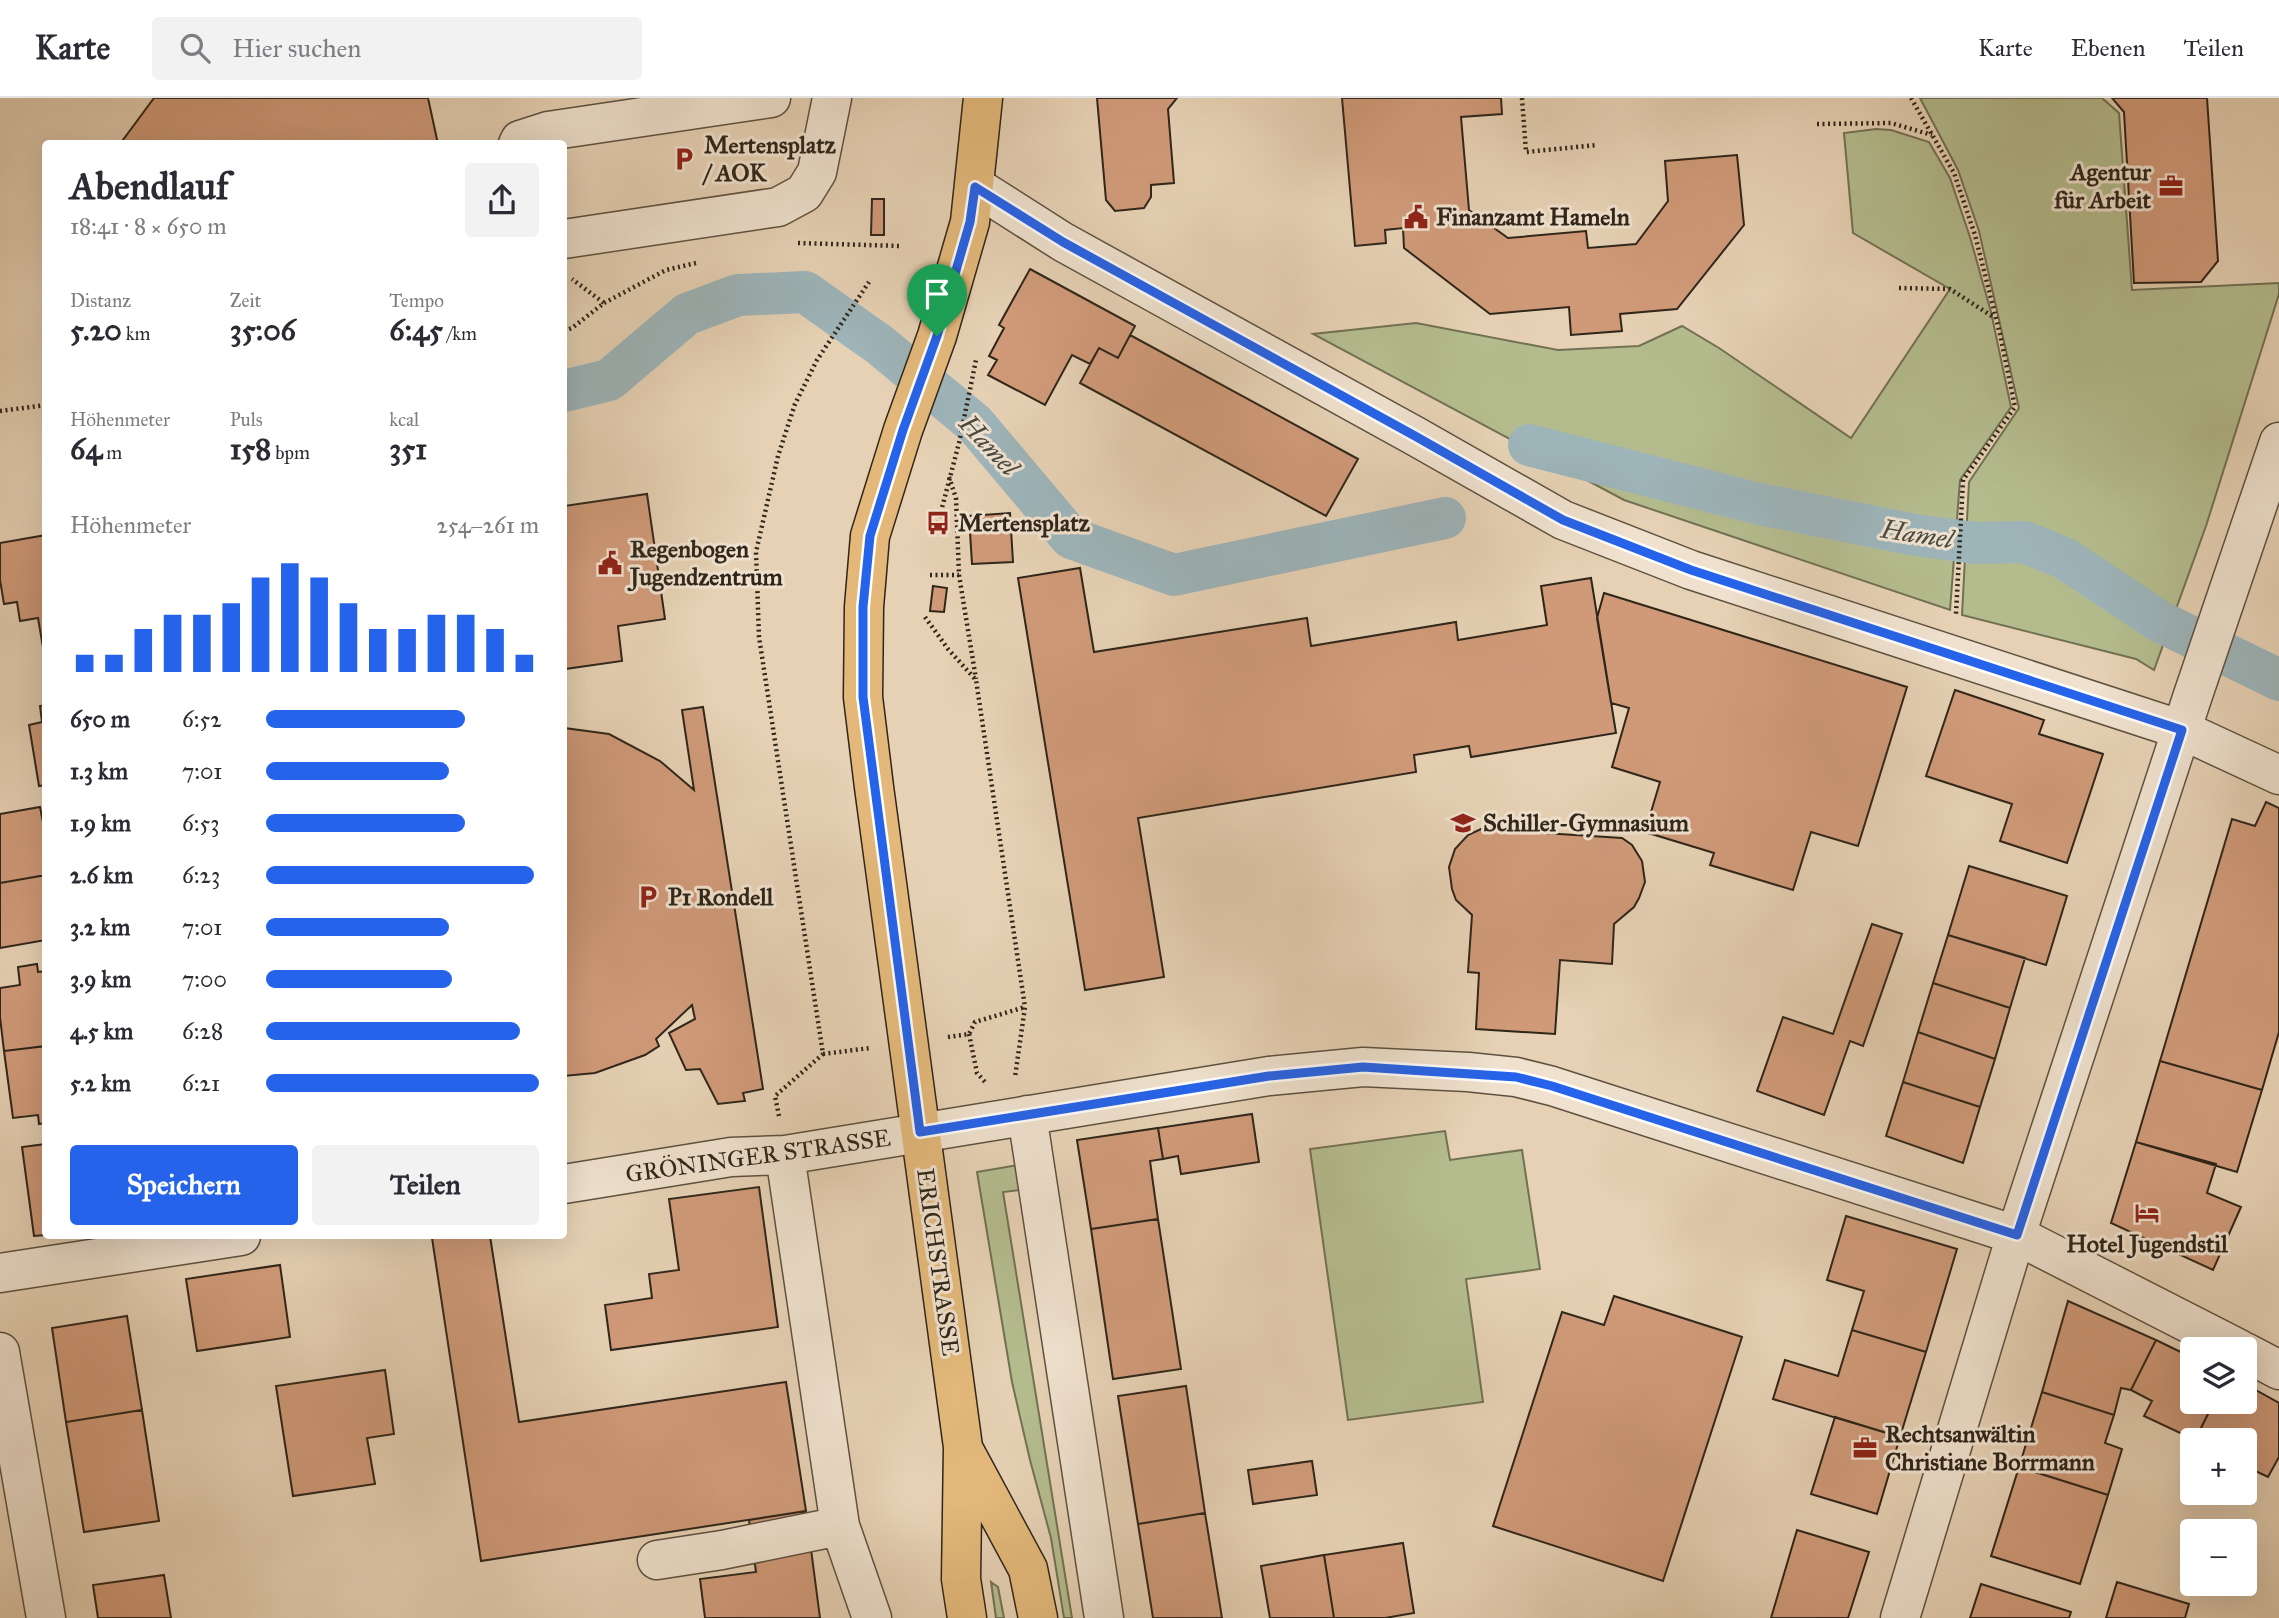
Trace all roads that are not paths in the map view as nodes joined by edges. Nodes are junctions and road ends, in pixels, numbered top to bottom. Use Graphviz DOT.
graph roads {
  1 [pos="771,98"];
  2 [pos="832,98"];
  3 [pos="983,98"];
  4 [pos="520,140"];
  5 [pos="975,187"];
  6 [pos="567,239"];
  7 [pos="2279,443"];
  8 [pos="2182,730"];
  9 [pos="2279,775"];
  10 [pos="1027,1115"];
  11 [pos="920,1132"];
  12 [pos="785,1155"];
  13 [pos="567,1184"];
  14 [pos="2017,1235"];
  15 [pos="221,1239"];
  16 [pos="0,1273"];
  17 [pos="2216,1337"];
  18 [pos="0,1352"];
  19 [pos="2257,1358"];
  20 [pos="2279,1370"];
  21 [pos="963,1447"];
  22 [pos="840,1526"];
  23 [pos="657,1560"];
  24 [pos="961,1579"];
  25 [pos="46,1618"];
  26 [pos="872,1618"];
  27 [pos="957,1618"];
  28 [pos="967,1618"];
  29 [pos="1038,1618"];
  30 [pos="1104,1618"];
  31 [pos="1900,1618"];
  1 -- 4 [label="street"];
  2 -- 6 [label="street"];
  3 -- 5 [label="main road"];
  5 -- 8 [label="street"];
  5 -- 11 [label="main road, ERICHSTRASSE"];
  7 -- 8 [label="street"];
  8 -- 9 [label="street"];
  8 -- 14 [label="street"];
  10 -- 11 [label="street, GRÖNINGER STRASSE"];
  10 -- 14 [label="street, GRÖNINGER STRASSE"];
  10 -- 30 [label="street"];
  11 -- 12 [label="street, GRÖNINGER STRASSE"];
  11 -- 21 [label="main road, ERICHSTRASSE"];
  12 -- 13 [label="street, GRÖNINGER STRASSE"];
  12 -- 22 [label="street"];
  14 -- 17 [label="street, GRÖNINGER STRASSE"];
  14 -- 31 [label="street"];
  15 -- 16 [label="street"];
  18 -- 25 [label="street"];
  19 -- 20 [label="street"];
  21 -- 24 [label="main road, ERICHSTRASSE"];
  21 -- 29 [label="main road, ERICHSTRASSE"];
  22 -- 23 [label="street"];
  22 -- 26 [label="street"];
  24 -- 27 [label="main road"];
  24 -- 28 [label="main road, ERICHSTRASSE"];
}
